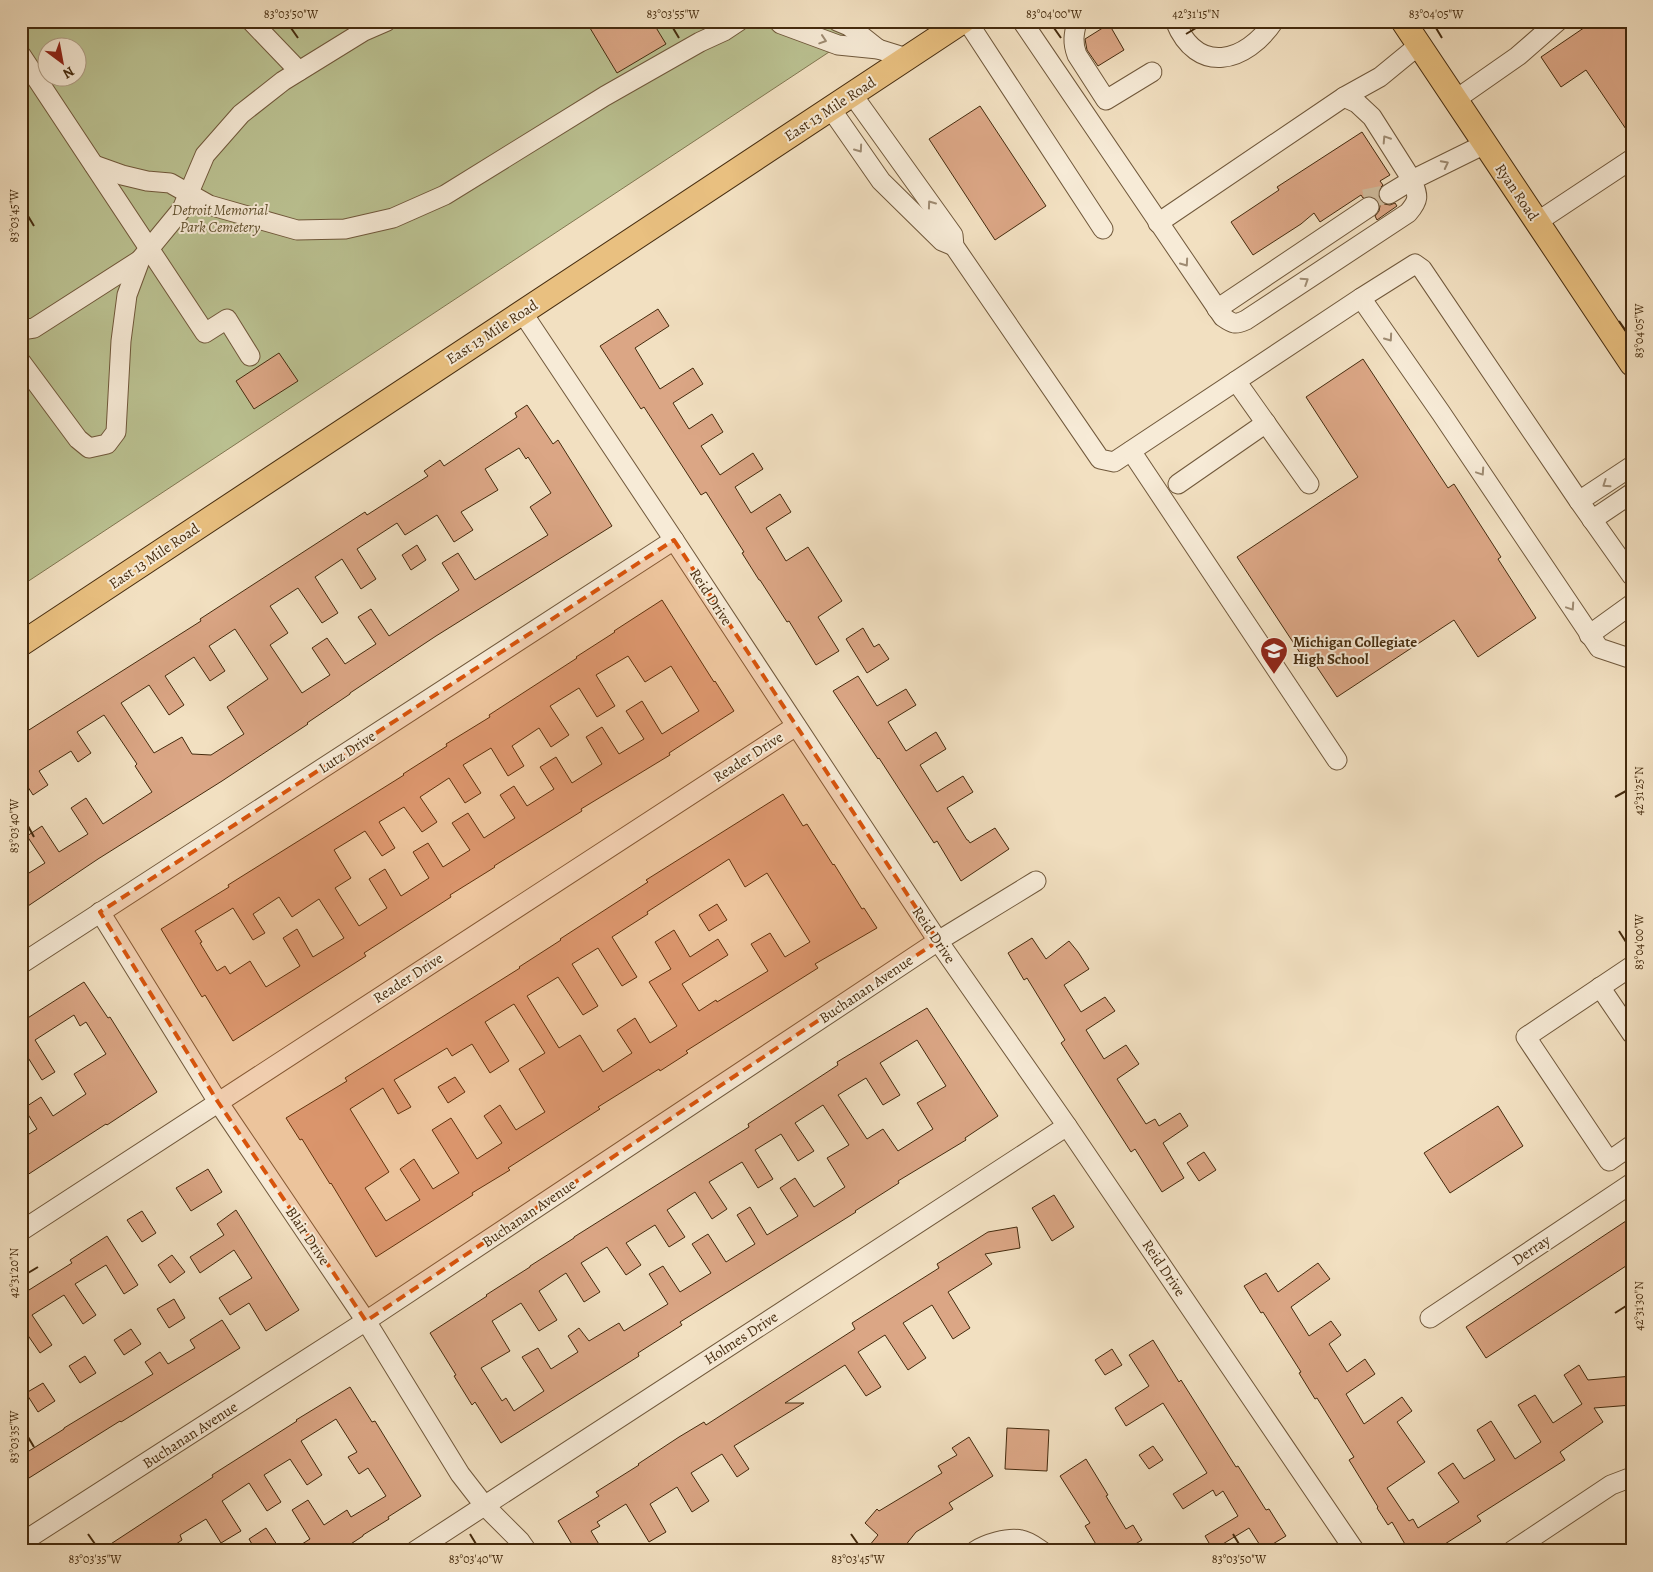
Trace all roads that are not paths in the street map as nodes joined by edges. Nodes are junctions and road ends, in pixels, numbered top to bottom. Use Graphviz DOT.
graph roads {
  1 [pos="251,21"];
  2 [pos="387,21"];
  3 [pos="739,21"];
  4 [pos="778,21"];
  5 [pos="837,21"];
  6 [pos="965,21"];
  7 [pos="1022,21"];
  8 [pos="1077,21"];
  9 [pos="1175,21"];
  10 [pos="1274,21"];
  11 [pos="1558,21"];
  12 [pos="1405,22"];
  13 [pos="1419,45"];
  14 [pos="878,49"];
  15 [pos="21,55"];
  16 [pos="907,58"];
  17 [pos="299,71"];
  18 [pos="1152,72"];
  19 [pos="852,94"];
  20 [pos="1344,97"];
  21 [pos="1455,100"];
  22 [pos="831,109"];
  23 [pos="1485,144"];
  24 [pos="1632,159"];
  25 [pos="94,165"];
  26 [pos="1412,180"];
  27 [pos="188,194"];
  28 [pos="1389,194"];
  29 [pos="1369,207"];
  30 [pos="1537,222"];
  31 [pos="1158,223"];
  32 [pos="1103,229"];
  33 [pos="954,246"];
  34 [pos="145,254"];
  35 [pos="1361,298"];
  36 [pos="1217,309"];
  37 [pos="522,312"];
  38 [pos="21,330"];
  39 [pos="250,356"];
  40 [pos="21,362"];
  41 [pos="1632,364"];
  42 [pos="1236,381"];
  43 [pos="1266,423"];
  44 [pos="1131,451"];
  45 [pos="1632,466"];
  46 [pos="1178,484"];
  47 [pos="1309,484"];
  48 [pos="1632,493"];
  49 [pos="1580,502"];
  50 [pos="1592,520"];
  51 [pos="674,540"];
  52 [pos="1632,576"];
  53 [pos="1632,604"];
  54 [pos="1590,635"];
  55 [pos="21,644"];
  56 [pos="1632,659"];
  57 [pos="796,726"];
  58 [pos="1337,760"];
  59 [pos="1036,881"];
  60 [pos="100,912"];
  61 [pos="938,941"];
  62 [pos="21,964"];
  63 [pos="1632,966"];
  64 [pos="1600,987"];
  65 [pos="1632,1034"];
  66 [pos="218,1102"];
  67 [pos="1067,1126"];
  68 [pos="1632,1145"];
  69 [pos="1632,1183"];
  70 [pos="21,1231"];
  71 [pos="1430,1318"];
  72 [pos="366,1322"];
  73 [pos="1632,1477"];
  74 [pos="484,1504"];
  75 [pos="21,1543"];
  76 [pos="414,1551"];
  77 [pos="526,1551"];
  78 [pos="975,1551"];
  79 [pos="1042,1551"];
  80 [pos="1355,1551"];
  81 [pos="1512,1551"];
  1 -- 17 [label="street"];
  2 -- 17 [label="street"];
  3 -- 27 [label="street"];
  4 -- 14 [label="street, one-way"];
  5 -- 14 [label="street"];
  6 -- 16 [label="main road, East 13 Mile Road"];
  6 -- 32 [label="street"];
  7 -- 31 [label="street"];
  8 -- 18 [label="street"];
  9 -- 10 [label="street"];
  11 -- 21 [label="street"];
  12 -- 13 [label="main road, Ryan Road"];
  13 -- 20 [label="street"];
  13 -- 21 [label="main road, Ryan Road"];
  14 -- 16 [label="street"];
  15 -- 25 [label="street"];
  16 -- 19 [label="main road, East 13 Mile Road"];
  17 -- 27 [label="street"];
  19 -- 22 [label="main road, East 13 Mile Road"];
  33 -- 19 [label="street, one-way"];
  26 -- 20 [label="street, one-way"];
  20 -- 31 [label="street"];
  21 -- 23 [label="main road, Ryan Road"];
  22 -- 33 [label="street, one-way"];
  22 -- 37 [label="main road, East 13 Mile Road"];
  26 -- 23 [label="street, one-way"];
  23 -- 30 [label="main road, Ryan Road"];
  24 -- 30 [label="street"];
  25 -- 27 [label="street"];
  25 -- 34 [label="street"];
  26 -- 28 [label="street"];
  36 -- 26 [label="street, one-way"];
  27 -- 34 [label="street"];
  29 -- 36 [label="street"];
  30 -- 41 [label="main road, Ryan Road"];
  31 -- 36 [label="street, one-way"];
  33 -- 44 [label="street"];
  34 -- 38 [label="street"];
  34 -- 39 [label="street"];
  34 -- 40 [label="street"];
  35 -- 42 [label="street"];
  35 -- 49 [label="street"];
  35 -- 54 [label="street, one-way"];
  37 -- 51 [label="street, Reid Drive"];
  37 -- 55 [label="main road, East 13 Mile Road"];
  42 -- 43 [label="street"];
  42 -- 44 [label="street"];
  43 -- 46 [label="street"];
  43 -- 47 [label="street"];
  44 -- 58 [label="street"];
  45 -- 49 [label="street, one-way"];
  48 -- 50 [label="street"];
  49 -- 50 [label="street"];
  50 -- 52 [label="street"];
  51 -- 57 [label="street, Reid Drive"];
  51 -- 60 [label="street, Lutz Drive"];
  53 -- 54 [label="street"];
  54 -- 56 [label="street"];
  57 -- 61 [label="street, Reid Drive"];
  57 -- 66 [label="street, Reader Drive"];
  59 -- 61 [label="street, Buchanan Avenue"];
  60 -- 62 [label="street, Lutz Drive"];
  60 -- 66 [label="street, Blair Drive"];
  61 -- 67 [label="street, Reid Drive"];
  61 -- 72 [label="street, Buchanan Avenue"];
  63 -- 64 [label="street"];
  64 -- 65 [label="street"];
  64 -- 68 [label="street"];
  66 -- 70 [label="street, Reader Drive"];
  66 -- 72 [label="street, Blair Drive"];
  67 -- 74 [label="street, Holmes Drive"];
  67 -- 80 [label="street, Reid Drive"];
  69 -- 71 [label="street, Derray"];
  72 -- 74 [label="street, Blair Drive"];
  72 -- 75 [label="street, Buchanan Avenue"];
  73 -- 81 [label="street"];
  74 -- 76 [label="street, Holmes Drive"];
  74 -- 77 [label="street, Blair Drive"];
  78 -- 79 [label="street"];
}
